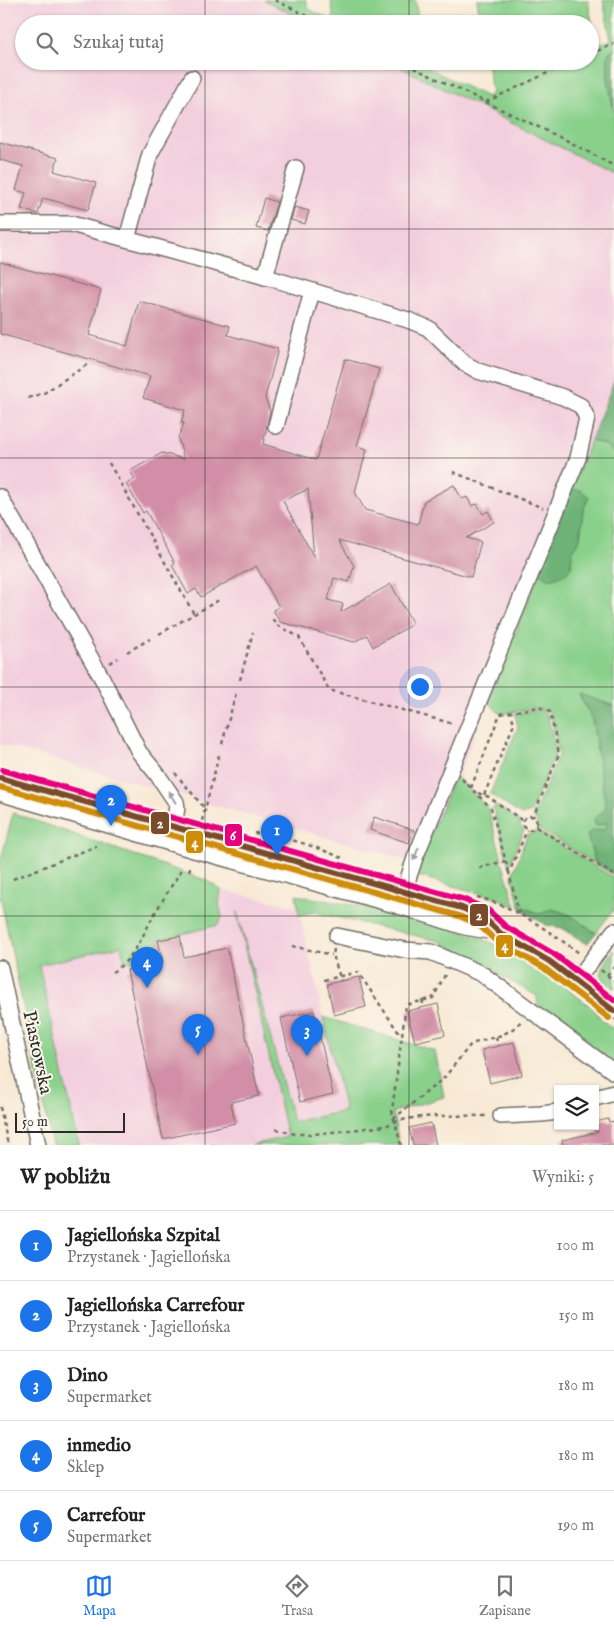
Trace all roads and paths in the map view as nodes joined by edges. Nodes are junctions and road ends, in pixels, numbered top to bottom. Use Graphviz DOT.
graph roads {
  1 [pos="275,0"];
  2 [pos="305,15"];
  3 [pos="614,44"];
  4 [pos="599,50"];
  5 [pos="418,70"];
  6 [pos="554,70"];
  7 [pos="192,78"];
  8 [pos="486,102"];
  9 [pos="614,166"];
  10 [pos="296,168"];
  11 [pos="0,224"];
  12 [pos="128,239"];
  13 [pos="265,277"];
  14 [pos="312,291"];
  15 [pos="88,364"];
  16 [pos="28,398"];
  17 [pos="276,426"];
  18 [pos="109,463"];
  19 [pos="453,472"];
  20 [pos="0,497"];
  21 [pos="544,508"];
  22 [pos="219,600"];
  23 [pos="194,614"];
  24 [pos="273,619"];
  25 [pos="253,632"];
  26 [pos="160,634"];
  27 [pos="150,639"];
  28 [pos="127,652"];
  29 [pos="240,680"];
  30 [pos="236,693"];
  31 [pos="511,712"];
  32 [pos="452,732"];
  33 [pos="222,744"];
  34 [pos="219,755"];
  35 [pos="461,778"];
  36 [pos="471,788"];
  37 [pos="2,790"];
  38 [pos="475,793"];
  39 [pos="484,795"];
  40 [pos="495,802"];
  41 [pos="490,808"];
  42 [pos="533,817"];
  43 [pos="523,821"];
  44 [pos="202,822"];
  45 [pos="172,826"];
  46 [pos="536,827"];
  47 [pos="527,830"];
  48 [pos="168,843"];
  49 [pos="97,846"];
  50 [pos="505,861"];
  51 [pos="479,868"];
  52 [pos="182,869"];
  53 [pos="509,873"];
  54 [pos="614,875"];
  55 [pos="13,879"];
  56 [pos="403,891"];
  57 [pos="399,906"];
  58 [pos="519,914"];
  59 [pos="544,927"];
  60 [pos="614,931"];
  61 [pos="500,933"];
  62 [pos="337,936"];
  63 [pos="292,946"];
  64 [pos="333,955"];
  65 [pos="582,955"];
  66 [pos="452,961"];
  67 [pos="614,967"];
  68 [pos="0,968"];
  69 [pos="599,969"];
  70 [pos="112,972"];
  71 [pos="607,975"];
  72 [pos="339,976"];
  73 [pos="324,980"];
  74 [pos="341,981"];
  75 [pos="576,981"];
  76 [pos="614,981"];
  77 [pos="422,1000"];
  78 [pos="424,1007"];
  79 [pos="530,1008"];
  80 [pos="614,1011"];
  81 [pos="496,1037"];
  82 [pos="401,1038"];
  83 [pos="498,1046"];
  84 [pos="614,1072"];
  85 [pos="614,1094"];
  86 [pos="599,1097"];
  87 [pos="0,1107"];
  88 [pos="554,1112"];
  89 [pos="501,1116"];
  90 [pos="393,1120"];
  91 [pos="276,1129"];
  92 [pos="8,1145"];
  93 [pos="38,1145"];
  94 [pos="401,1145"];
  1 -- 2 [label="path"];
  3 -- 4 [label="path"];
  5 -- 8 [label="path"];
  6 -- 8 [label="path"];
  7 -- 12 [label="street"];
  8 -- 9 [label="path"];
  10 -- 13 [label="street"];
  11 -- 12 [label="street"];
  12 -- 13 [label="street"];
  13 -- 14 [label="street"];
  14 -- 17 [label="street"];
  14 -- 56 [label="street, one-way"];
  15 -- 16 [label="path"];
  18 -- 23 [label="path"];
  19 -- 21 [label="path"];
  45 -- 20 [label="street, one-way"];
  22 -- 23 [label="path"];
  23 -- 26 [label="path"];
  24 -- 32 [label="path"];
  25 -- 29 [label="path"];
  27 -- 28 [label="path"];
  30 -- 33 [label="path"];
  31 -- 36 [label="path"];
  31 -- 39 [label="path"];
  31 -- 42 [label="path"];
  34 -- 44 [label="path"];
  35 -- 36 [label="path"];
  36 -- 38 [label="path"];
  37 -- 45 [label="street"];
  37 -- 48 [label="street"];
  38 -- 39 [label="path"];
  38 -- 41 [label="path"];
  39 -- 40 [label="path"];
  40 -- 41 [label="path"];
  40 -- 43 [label="path"];
  41 -- 50 [label="path"];
  42 -- 43 [label="path"];
  42 -- 46 [label="path"];
  43 -- 47 [label="path"];
  45 -- 48 [label="street"];
  45 -- 56 [label="street"];
  46 -- 47 [label="path"];
  46 -- 54 [label="path"];
  47 -- 53 [label="path"];
  48 -- 57 [label="street"];
  49 -- 55 [label="path"];
  50 -- 51 [label="path"];
  50 -- 53 [label="path"];
  52 -- 70 [label="path"];
  53 -- 58 [label="path"];
  56 -- 57 [label="street"];
  56 -- 61 [label="street"];
  57 -- 61 [label="street"];
  59 -- 65 [label="path"];
  60 -- 75 [label="street"];
  61 -- 75 [label="street"];
  62 -- 64 [label="path"];
  62 -- 66 [label="street"];
  63 -- 64 [label="path"];
  64 -- 72 [label="path"];
  66 -- 77 [label="path"];
  66 -- 79 [label="street"];
  67 -- 71 [label="path"];
  68 -- 93 [label="street, Piastowska"];
  69 -- 71 [label="path"];
  71 -- 76 [label="path"];
  72 -- 73 [label="path"];
  72 -- 74 [label="path"];
  72 -- 82 [label="path"];
  75 -- 80 [label="street"];
  77 -- 78 [label="path"];
  77 -- 82 [label="path"];
  79 -- 81 [label="path"];
  79 -- 84 [label="street"];
  81 -- 83 [label="path"];
  81 -- 90 [label="path"];
  82 -- 90 [label="path"];
  85 -- 86 [label="street"];
  87 -- 92 [label="path"];
  88 -- 89 [label="street"];
  89 -- 90 [label="path"];
  90 -- 91 [label="path"];
  90 -- 94 [label="path"];
}
